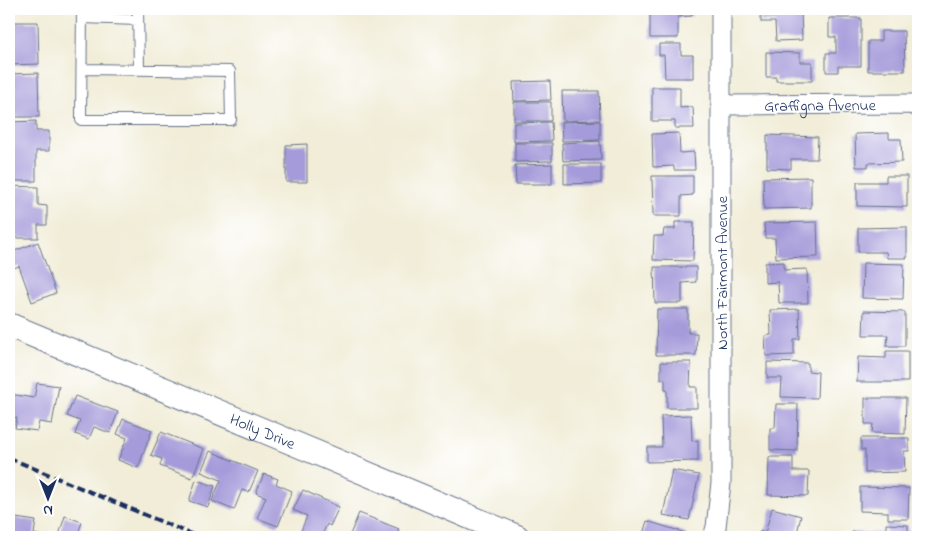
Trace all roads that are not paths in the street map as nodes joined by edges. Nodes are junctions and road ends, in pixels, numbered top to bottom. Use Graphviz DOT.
graph roads {
  1 [pos="722,9"];
  2 [pos="82,14"];
  3 [pos="138,14"];
  4 [pos="82,69"];
  5 [pos="139,70"];
  6 [pos="721,105"];
  7 [pos="918,107"];
  8 [pos="9,325"];
  9 [pos="517,537"];
  10 [pos="713,537"];
  1 -- 6 [label="street, North Fairmont Avenue"];
  2 -- 3 [label="lane"];
  2 -- 4 [label="lane"];
  3 -- 5 [label="lane"];
  4 -- 5 [label="lane"];
  4 -- 5 [label="lane"];
  6 -- 7 [label="street, Graffigna Avenue"];
  6 -- 10 [label="street, North Fairmont Avenue"];
  8 -- 9 [label="street, Holly Drive"];
}
